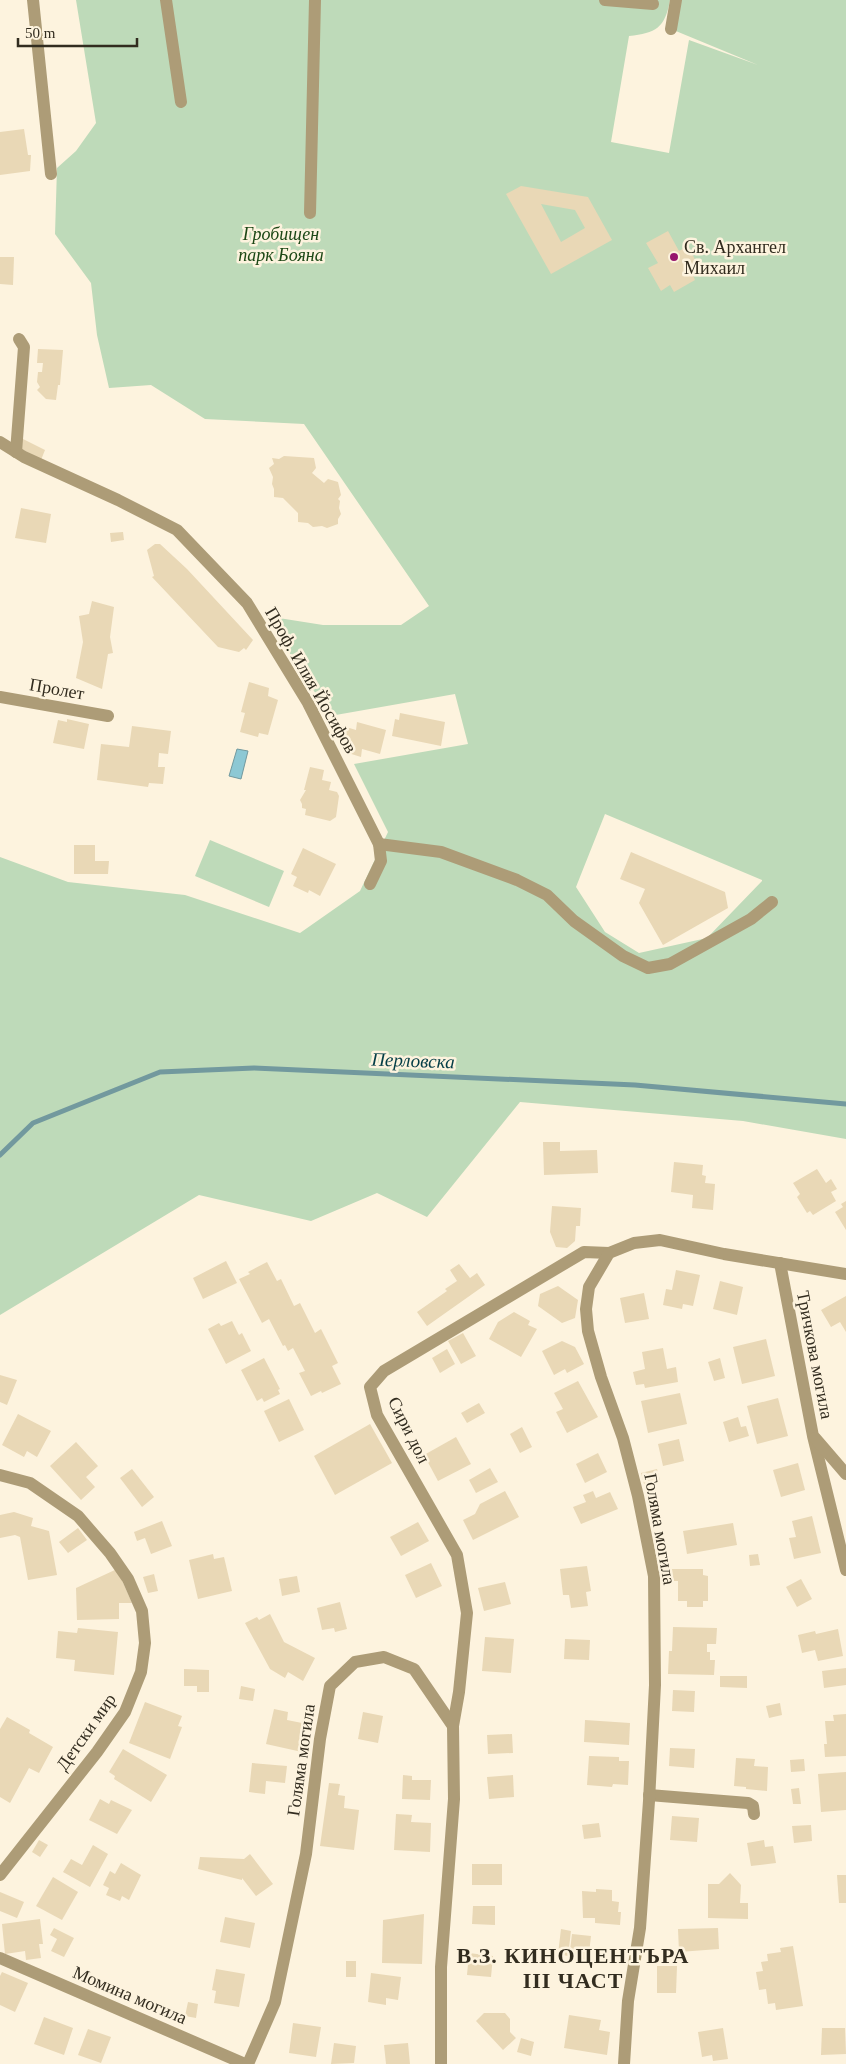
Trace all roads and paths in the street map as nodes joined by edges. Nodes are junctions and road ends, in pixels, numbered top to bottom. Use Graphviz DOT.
graph roads {
  1 [pos="33,0"];
  2 [pos="166,0"];
  3 [pos="315,0"];
  4 [pos="605,0"];
  5 [pos="653,4"];
  6 [pos="676,4"];
  7 [pos="671,29"];
  8 [pos="181,102"];
  9 [pos="51,174"];
  10 [pos="310,213"];
  11 [pos="19,339"];
  12 [pos="0,442"];
  13 [pos="16,452"];
  14 [pos="0,697"];
  15 [pos="108,716"];
  16 [pos="379,844"];
  17 [pos="370,884"];
  18 [pos="772,902"];
  19 [pos="609,1253"];
  20 [pos="780,1263"];
  21 [pos="846,1274"];
  22 [pos="813,1436"];
  23 [pos="846,1474"];
  24 [pos="0,1476"];
  25 [pos="846,1570"];
  26 [pos="453,1726"];
  27 [pos="649,1795"];
  28 [pos="754,1814"];
  29 [pos="0,1875"];
  30 [pos="0,1958"];
  31 [pos="246,2064"];
  32 [pos="441,2064"];
  33 [pos="624,2064"];
  1 -- 9 [label="street"];
  2 -- 8 [label="street"];
  3 -- 10 [label="street"];
  4 -- 5 [label="street"];
  6 -- 7 [label="street"];
  11 -- 13 [label="street"];
  12 -- 13 [label="street, Проф. Илия Йосифов"];
  13 -- 16 [label="street, Проф. Илия Йосифов"];
  14 -- 15 [label="street, Пролет"];
  16 -- 17 [label="street"];
  16 -- 18 [label="street"];
  19 -- 20 [label="street"];
  19 -- 26 [label="street, Сири дол"];
  19 -- 27 [label="street, Голяма могила"];
  20 -- 21 [label="street"];
  20 -- 22 [label="street, Тричкова могила"];
  22 -- 23 [label="street"];
  22 -- 25 [label="street, Тричкова могила"];
  24 -- 29 [label="street, Детски мир"];
  26 -- 31 [label="street, Голяма могила"];
  26 -- 32 [label="street"];
  27 -- 28 [label="street"];
  27 -- 33 [label="street, Голяма могила"];
  30 -- 31 [label="street, Момина могила"];
}
